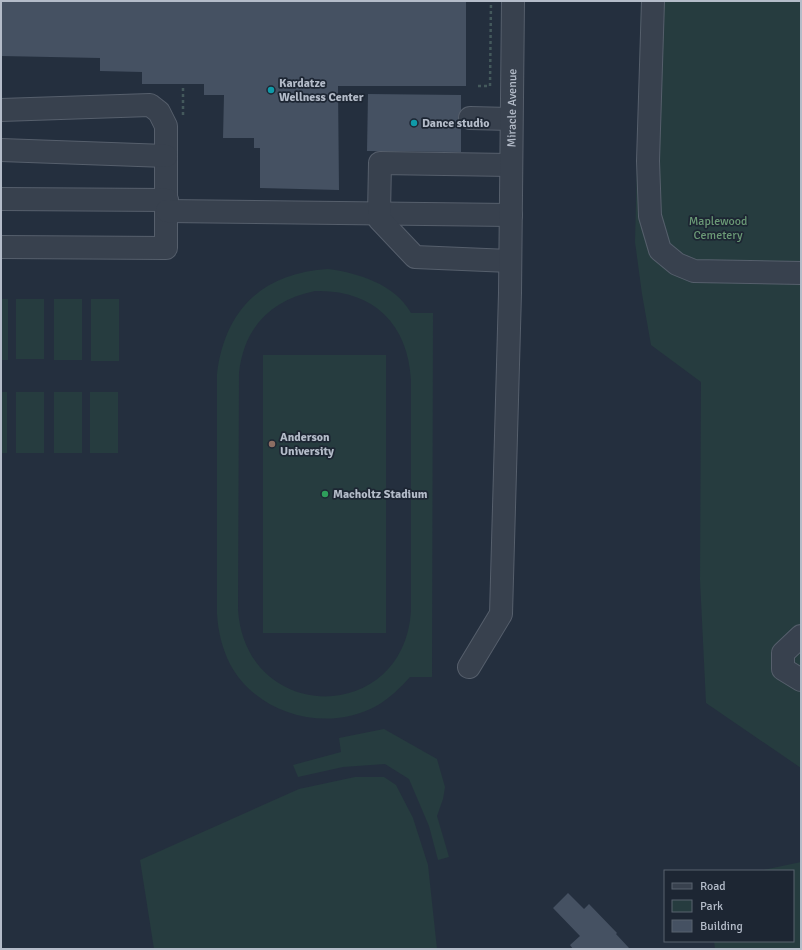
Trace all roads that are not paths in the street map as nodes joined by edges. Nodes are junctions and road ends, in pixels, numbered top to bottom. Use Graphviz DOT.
graph roads {
  1 [pos="513,1"];
  2 [pos="653,1"];
  3 [pos="1,110"];
  4 [pos="470,118"];
  5 [pos="512,119"];
  6 [pos="1,150"];
  7 [pos="166,156"];
  8 [pos="511,165"];
  9 [pos="1,199"];
  10 [pos="167,205"];
  11 [pos="379,214"];
  12 [pos="511,215"];
  13 [pos="1,247"];
  14 [pos="510,261"];
  15 [pos="801,273"];
  16 [pos="801,636"];
  17 [pos="469,667"];
  18 [pos="801,680"];
  1 -- 5 [label="lane, Miracle Avenue"];
  2 -- 15 [label="lane"];
  3 -- 7 [label="lane"];
  4 -- 5 [label="lane"];
  5 -- 8 [label="lane, Miracle Avenue"];
  6 -- 7 [label="lane"];
  7 -- 10 [label="lane"];
  8 -- 11 [label="lane"];
  8 -- 12 [label="lane, Miracle Avenue"];
  9 -- 10 [label="lane"];
  10 -- 11 [label="lane"];
  10 -- 13 [label="lane"];
  11 -- 12 [label="lane"];
  11 -- 14 [label="lane"];
  12 -- 14 [label="lane, Miracle Avenue"];
  14 -- 17 [label="lane, Miracle Avenue"];
  16 -- 18 [label="lane"];
}
